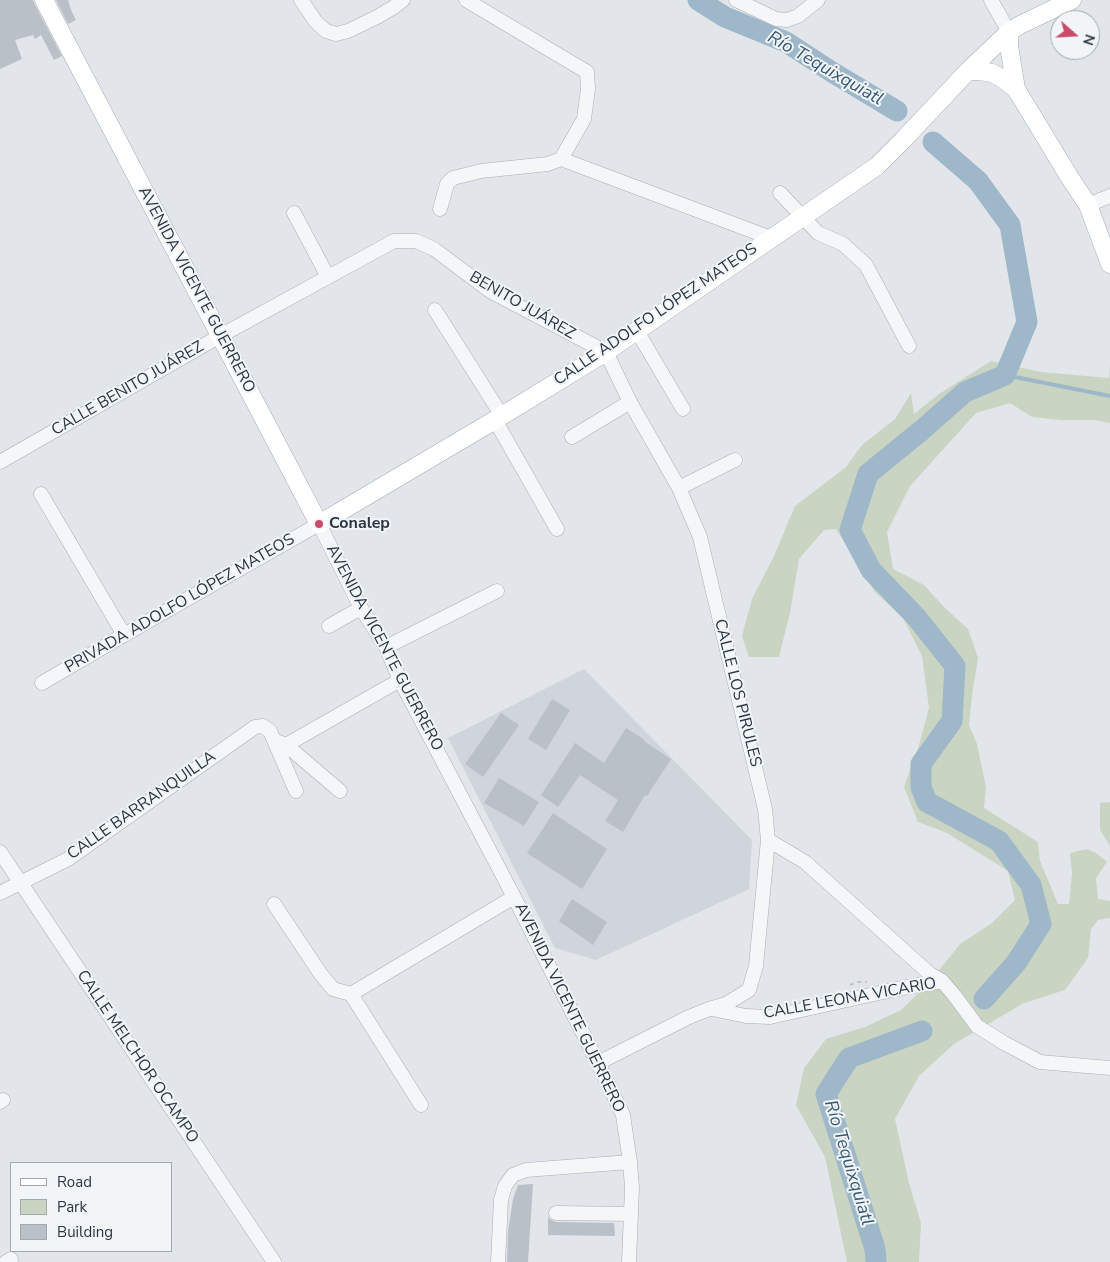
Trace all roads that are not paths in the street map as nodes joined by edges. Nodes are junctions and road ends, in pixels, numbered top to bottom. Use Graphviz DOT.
graph roads {
  1 [pos="44,0"];
  2 [pos="301,0"];
  3 [pos="466,0"];
  4 [pos="736,0"];
  5 [pos="818,0"];
  6 [pos="991,0"];
  7 [pos="1072,0"];
  8 [pos="396,2"];
  9 [pos="1009,32"];
  10 [pos="968,72"];
  11 [pos="1016,89"];
  12 [pos="561,159"];
  13 [pos="780,194"];
  14 [pos="1110,196"];
  15 [pos="1088,205"];
  16 [pos="440,209"];
  17 [pos="294,213"];
  18 [pos="803,216"];
  19 [pos="771,238"];
  20 [pos="416,241"];
  21 [pos="1110,264"];
  22 [pos="328,277"];
  23 [pos="435,310"];
  24 [pos="637,331"];
  25 [pos="220,336"];
  26 [pos="909,346"];
  27 [pos="606,352"];
  28 [pos="630,402"];
  29 [pos="683,409"];
  30 [pos="499,418"];
  31 [pos="572,437"];
  32 [pos="735,460"];
  33 [pos="0,462"];
  34 [pos="679,488"];
  35 [pos="41,494"];
  36 [pos="319,524"];
  37 [pos="557,529"];
  38 [pos="497,591"];
  39 [pos="361,608"];
  40 [pos="329,626"];
  41 [pos="124,635"];
  42 [pos="386,647"];
  43 [pos="400,680"];
  44 [pos="42,683"];
  45 [pos="281,743"];
  46 [pos="296,791"];
  47 [pos="340,791"];
  48 [pos="768,840"];
  49 [pos="0,852"];
  50 [pos="21,883"];
  51 [pos="0,893"];
  52 [pos="514,897"];
  53 [pos="274,904"];
  54 [pos="942,981"];
  55 [pos="351,994"];
  56 [pos="709,1009"];
  57 [pos="598,1062"];
  58 [pos="1110,1068"];
  59 [pos="421,1105"];
  60 [pos="630,1162"];
  61 [pos="556,1213"];
  62 [pos="631,1214"];
  63 [pos="274,1262"];
  64 [pos="498,1262"];
  65 [pos="629,1262"];
  1 -- 25 [label="main road, AVENIDA VICENTE GUERRERO"];
  2 -- 8 [label="street"];
  3 -- 12 [label="street"];
  4 -- 5 [label="street"];
  6 -- 9 [label="street"];
  7 -- 9 [label="main road, CALLE ADOLFO LÓPEZ MATEOS"];
  9 -- 10 [label="main road, CALLE ADOLFO LÓPEZ MATEOS"];
  9 -- 11 [label="main road"];
  10 -- 11 [label="main road"];
  10 -- 18 [label="main road, CALLE ADOLFO LÓPEZ MATEOS"];
  11 -- 15 [label="main road"];
  12 -- 16 [label="street"];
  12 -- 19 [label="street"];
  13 -- 18 [label="street"];
  14 -- 15 [label="street"];
  15 -- 21 [label="main road"];
  17 -- 22 [label="street"];
  18 -- 19 [label="main road, CALLE ADOLFO LÓPEZ MATEOS"];
  18 -- 26 [label="street"];
  19 -- 24 [label="main road, CALLE ADOLFO LÓPEZ MATEOS"];
  20 -- 22 [label="street, CALLE BENITO JUÁREZ"];
  20 -- 27 [label="street, BENITO JUÁREZ"];
  22 -- 25 [label="street, CALLE BENITO JUÁREZ"];
  23 -- 30 [label="street"];
  24 -- 27 [label="main road, CALLE ADOLFO LÓPEZ MATEOS"];
  24 -- 29 [label="street"];
  25 -- 33 [label="street, CALLE BENITO JUÁREZ"];
  25 -- 36 [label="main road, AVENIDA VICENTE GUERRERO"];
  27 -- 28 [label="street, CALLE LOS PIRULES"];
  27 -- 30 [label="main road, CALLE ADOLFO LÓPEZ MATEOS"];
  28 -- 31 [label="street"];
  28 -- 34 [label="street, CALLE LOS PIRULES"];
  30 -- 36 [label="main road, CALLE ADOLFO LÓPEZ MATEOS"];
  30 -- 37 [label="street"];
  32 -- 34 [label="street"];
  34 -- 48 [label="street, CALLE LOS PIRULES"];
  35 -- 41 [label="street"];
  36 -- 39 [label="street, AVENIDA VICENTE GUERRERO"];
  36 -- 41 [label="street, PRIVADA ADOLFO LÓPEZ MATEOS"];
  38 -- 42 [label="street"];
  39 -- 40 [label="street"];
  39 -- 42 [label="street, AVENIDA VICENTE GUERRERO"];
  41 -- 44 [label="street, PRIVADA ADOLFO LÓPEZ MATEOS"];
  42 -- 43 [label="street, AVENIDA VICENTE GUERRERO"];
  43 -- 45 [label="street"];
  43 -- 52 [label="street, AVENIDA VICENTE GUERRERO"];
  45 -- 46 [label="street"];
  45 -- 47 [label="street"];
  45 -- 50 [label="street, CALLE BARRANQUILLA"];
  48 -- 54 [label="street"];
  48 -- 56 [label="street, CALLE LOS PIRULES"];
  49 -- 50 [label="street, CALLE MELCHOR OCAMPO"];
  50 -- 51 [label="street, CALLE BARRANQUILLA"];
  50 -- 63 [label="street, CALLE MELCHOR OCAMPO"];
  52 -- 55 [label="street"];
  52 -- 57 [label="street, AVENIDA VICENTE GUERRERO"];
  53 -- 55 [label="street"];
  54 -- 56 [label="street, CALLE LEONA VICARIO"];
  54 -- 58 [label="street, CALLE LEONA VICARIO"];
  55 -- 59 [label="street"];
  56 -- 57 [label="street, CALLE LOS PIRULES"];
  57 -- 60 [label="street, AVENIDA VICENTE GUERRERO"];
  60 -- 62 [label="street, AVENIDA VICENTE GUERRERO"];
  60 -- 64 [label="street"];
  61 -- 62 [label="street"];
  62 -- 65 [label="street, AVENIDA VICENTE GUERRERO"];
}
